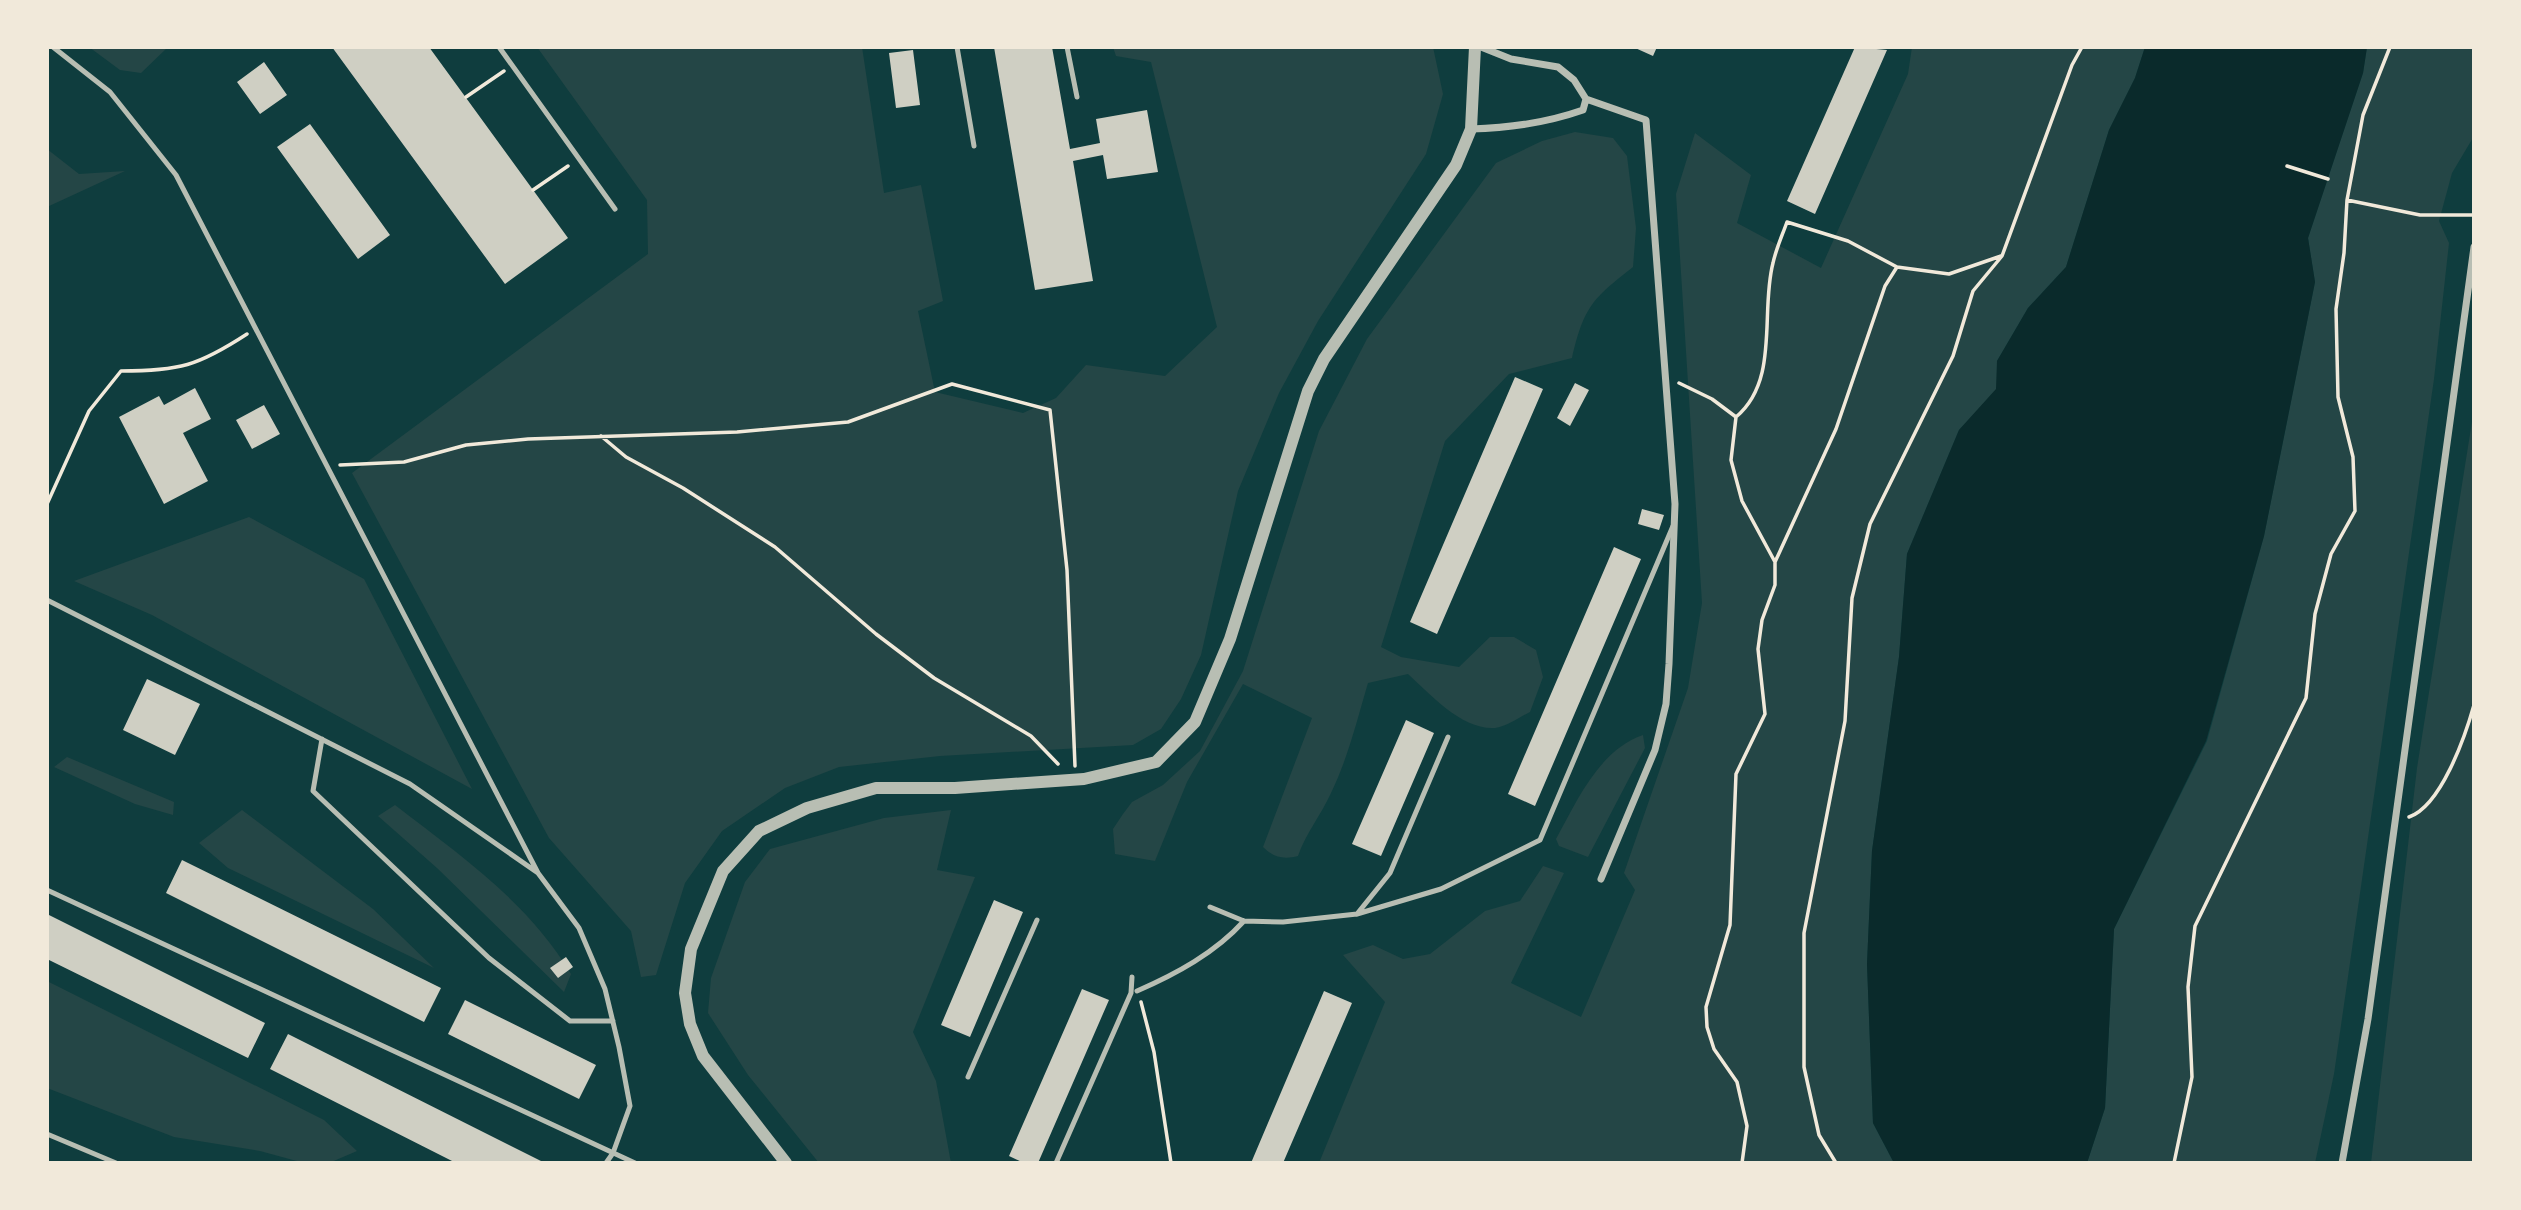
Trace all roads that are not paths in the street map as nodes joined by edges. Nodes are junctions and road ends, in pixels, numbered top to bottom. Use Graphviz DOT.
graph roads {
  1 [pos="53,47"];
  2 [pos="499,47"];
  3 [pos="957,47"];
  4 [pos="1067,47"];
  5 [pos="1475,47"];
  6 [pos="1481,47"];
  7 [pos="1077,97"];
  8 [pos="1586,99"];
  9 [pos="1471,129"];
  10 [pos="974,146"];
  11 [pos="615,209"];
  12 [pos="2474,247"];
  13 [pos="1674,524"];
  14 [pos="47,600"];
  15 [pos="1448,737"];
  16 [pos="322,739"];
  17 [pos="538,873"];
  18 [pos="1601,878"];
  19 [pos="47,890"];
  20 [pos="1210,907"];
  21 [pos="1357,914"];
  22 [pos="1037,920"];
  23 [pos="1244,921"];
  24 [pos="1132,977"];
  25 [pos="1137,991"];
  26 [pos="613,1021"];
  27 [pos="968,1077"];
  28 [pos="47,1133"];
  29 [pos="614,1153"];
  30 [pos="116,1163"];
  31 [pos="606,1163"];
  32 [pos="635,1163"];
  33 [pos="786,1163"];
  34 [pos="1056,1163"];
  35 [pos="2342,1163"];
  1 -- 17 [label="lane"];
  2 -- 11 [label="lane"];
  3 -- 10 [label="lane"];
  4 -- 7 [label="lane"];
  5 -- 9 [label="street"];
  6 -- 8 [label="street"];
  8 -- 9 [label="street"];
  8 -- 13 [label="street"];
  9 -- 33 [label="street"];
  12 -- 35 [label="street"];
  13 -- 18 [label="street"];
  13 -- 21 [label="lane"];
  14 -- 16 [label="lane"];
  15 -- 21 [label="lane"];
  16 -- 17 [label="lane"];
  16 -- 26 [label="lane"];
  17 -- 26 [label="lane"];
  19 -- 29 [label="lane"];
  20 -- 23 [label="lane"];
  21 -- 23 [label="lane"];
  22 -- 27 [label="lane"];
  23 -- 25 [label="lane"];
  24 -- 34 [label="lane"];
  26 -- 29 [label="lane"];
  28 -- 30 [label="lane"];
  29 -- 31 [label="lane"];
  29 -- 32 [label="lane"];
}
